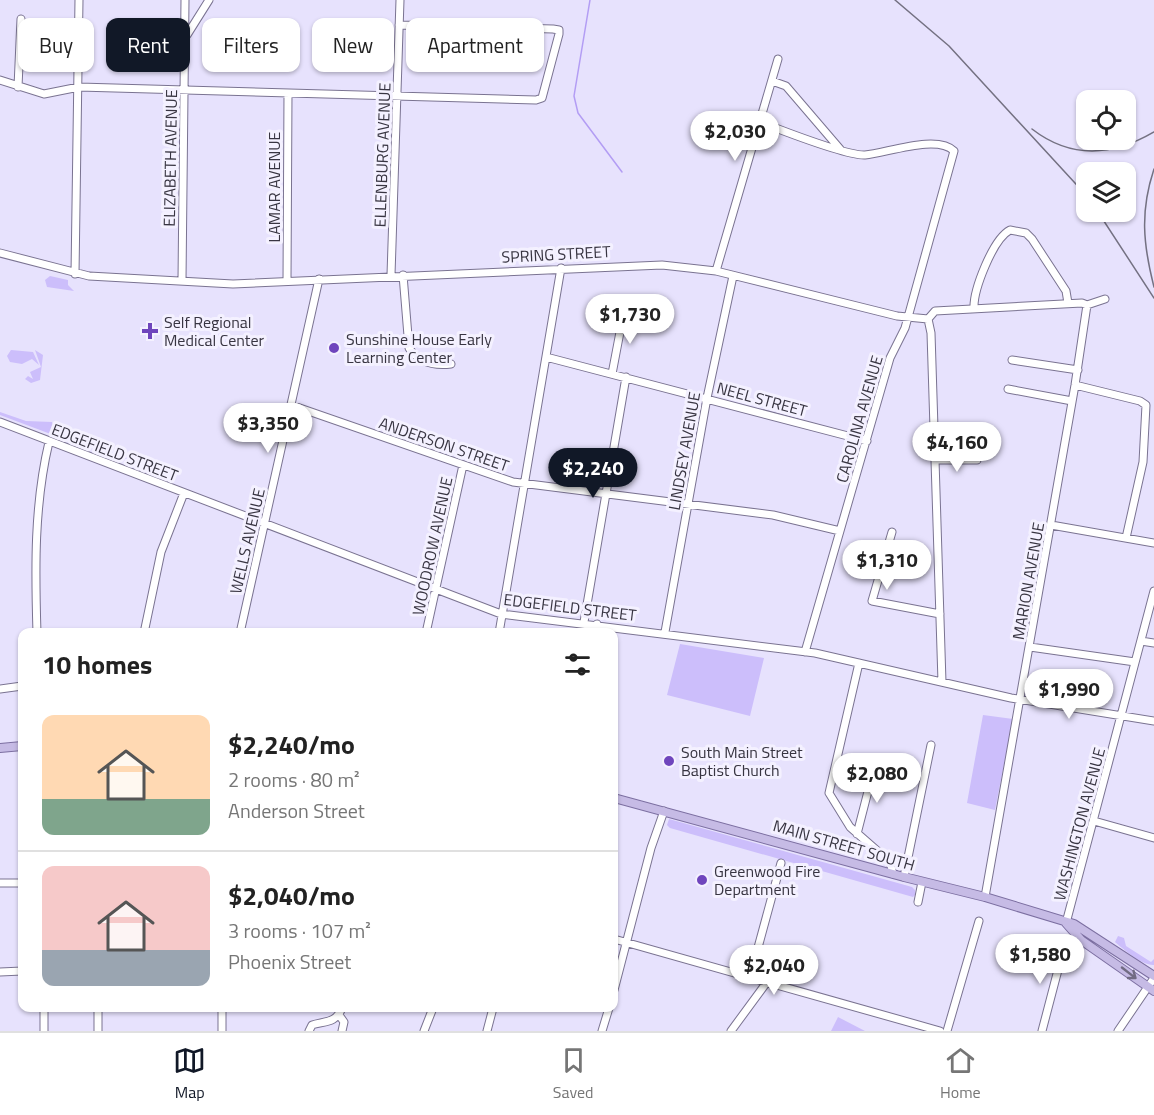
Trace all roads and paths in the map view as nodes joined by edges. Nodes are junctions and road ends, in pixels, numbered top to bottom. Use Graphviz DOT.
graph roads {
  1 [pos="79,0"];
  2 [pos="185,0"];
  3 [pos="209,0"];
  4 [pos="400,0"];
  5 [pos="185,18"];
  6 [pos="399,25"];
  7 [pos="190,31"];
  8 [pos="778,59"];
  9 [pos="19,72"];
  10 [pos="185,72"];
  11 [pos="0,80"];
  12 [pos="772,81"];
  13 [pos="18,87"];
  14 [pos="79,87"];
  15 [pos="184,91"];
  16 [pos="288,93"];
  17 [pos="397,96"];
  18 [pos="760,122"];
  19 [pos="840,149"];
  20 [pos="0,254"];
  21 [pos="561,268"];
  22 [pos="716,272"];
  23 [pos="75,274"];
  24 [pos="391,275"];
  25 [pos="403,275"];
  26 [pos="733,276"];
  27 [pos="319,279"];
  28 [pos="182,280"];
  29 [pos="287,281"];
  30 [pos="1105,299"];
  31 [pos="1068,303"];
  32 [pos="1087,305"];
  33 [pos="974,309"];
  34 [pos="624,311"];
  35 [pos="907,318"];
  36 [pos="928,319"];
  37 [pos="546,357"];
  38 [pos="1012,360"];
  39 [pos="451,364"];
  40 [pos="1078,370"];
  41 [pos="612,374"];
  42 [pos="626,377"];
  43 [pos="1075,385"];
  44 [pos="1008,389"];
  45 [pos="707,398"];
  46 [pos="1072,401"];
  47 [pos="291,405"];
  48 [pos="0,422"];
  49 [pos="867,441"];
  50 [pos="50,442"];
  51 [pos="977,459"];
  52 [pos="935,460"];
  53 [pos="463,465"];
  54 [pos="524,483"];
  55 [pos="184,493"];
  56 [pos="607,493"];
  57 [pos="688,504"];
  58 [pos="264,524"];
  59 [pos="1051,525"];
  60 [pos="840,531"];
  61 [pos="892,532"];
  62 [pos="1126,538"];
  63 [pos="1154,543"];
  64 [pos="436,589"];
  65 [pos="1154,591"];
  66 [pos="501,614"];
  67 [pos="940,614"];
  68 [pos="584,622"];
  69 [pos="597,624"];
  70 [pos="37,628"];
  71 [pos="145,628"];
  72 [pos="241,628"];
  73 [pos="427,628"];
  74 [pos="500,628"];
  75 [pos="597,628"];
  76 [pos="665,632"];
  77 [pos="1141,641"];
  78 [pos="1154,643"];
  79 [pos="1030,647"];
  80 [pos="806,652"];
  81 [pos="1135,662"];
  82 [pos="859,663"];
  83 [pos="942,682"];
  84 [pos="18,687"];
  85 [pos="0,689"];
  86 [pos="1021,700"];
  87 [pos="1121,716"];
  88 [pos="1154,721"];
  89 [pos="18,746"];
  90 [pos="931,746"];
  91 [pos="0,748"];
  92 [pos="874,768"];
  93 [pos="618,799"];
  94 [pos="664,811"];
  95 [pos="1094,820"];
  96 [pos="857,834"];
  97 [pos="1154,838"];
  98 [pos="781,863"];
  99 [pos="893,874"];
  100 [pos="904,877"];
  101 [pos="922,882"];
  102 [pos="0,883"];
  103 [pos="18,883"];
  104 [pos="986,897"];
  105 [pos="918,902"];
  106 [pos="979,921"];
  107 [pos="1066,924"];
  108 [pos="618,940"];
  109 [pos="626,942"];
  110 [pos="1064,947"];
  111 [pos="18,971"];
  112 [pos="0,972"];
  113 [pos="618,974"];
  114 [pos="750,977"];
  115 [pos="767,982"];
  116 [pos="1152,983"];
  117 [pos="44,1012"];
  118 [pos="98,1012"];
  119 [pos="222,1012"];
  120 [pos="340,1012"];
  121 [pos="341,1012"];
  122 [pos="431,1012"];
  123 [pos="492,1012"];
  124 [pos="608,1012"];
  125 [pos="44,1031"];
  126 [pos="98,1031"];
  127 [pos="222,1031"];
  128 [pos="309,1031"];
  129 [pos="342,1031"];
  130 [pos="424,1031"];
  131 [pos="487,1031"];
  132 [pos="602,1031"];
  133 [pos="731,1031"];
  134 [pos="940,1031"];
  135 [pos="947,1031"];
  136 [pos="1042,1031"];
  137 [pos="1118,1031"];
  1 -- 14 [label="street"];
  2 -- 5 [label="street, ELIZABETH AVENUE"];
  3 -- 7 [label="street"];
  4 -- 6 [label="street, ELLENBURG AVENUE"];
  6 -- 17 [label="street, ELLENBURG AVENUE"];
  6 -- 17 [label="street"];
  8 -- 12 [label="street"];
  9 -- 13 [label="street"];
  10 -- 15 [label="street, ELIZABETH AVENUE"];
  11 -- 13 [label="street"];
  12 -- 18 [label="street"];
  12 -- 19 [label="street"];
  13 -- 14 [label="street"];
  14 -- 15 [label="street"];
  14 -- 23 [label="street"];
  15 -- 16 [label="street"];
  15 -- 28 [label="street, ELIZABETH AVENUE"];
  16 -- 17 [label="street"];
  16 -- 29 [label="street, LAMAR AVENUE"];
  17 -- 24 [label="street, ELLENBURG AVENUE"];
  18 -- 19 [label="street"];
  18 -- 22 [label="street"];
  19 -- 35 [label="street, CAROLINA AVENUE"];
  20 -- 23 [label="street, SPRING STREET"];
  21 -- 22 [label="street, SPRING STREET"];
  21 -- 25 [label="street, SPRING STREET"];
  21 -- 37 [label="street"];
  22 -- 26 [label="street, SPRING STREET"];
  23 -- 28 [label="street, SPRING STREET"];
  24 -- 25 [label="street, SPRING STREET"];
  24 -- 27 [label="street, SPRING STREET"];
  25 -- 39 [label="street"];
  26 -- 35 [label="street, SPRING STREET"];
  26 -- 45 [label="street, LINDSEY AVENUE"];
  27 -- 29 [label="street, SPRING STREET"];
  27 -- 47 [label="street, WELLS AVENUE"];
  28 -- 29 [label="street, SPRING STREET"];
  30 -- 32 [label="street, SPRING STREET"];
  31 -- 32 [label="street, SPRING STREET"];
  31 -- 33 [label="street, SPRING STREET"];
  31 -- 33 [label="street"];
  32 -- 40 [label="street, MARION AVENUE"];
  33 -- 36 [label="street, SPRING STREET"];
  34 -- 41 [label="street"];
  35 -- 36 [label="street, SPRING STREET"];
  35 -- 49 [label="street, CAROLINA AVENUE"];
  36 -- 52 [label="street"];
  37 -- 41 [label="street, NEEL STREET"];
  37 -- 54 [label="street"];
  38 -- 40 [label="street"];
  40 -- 43 [label="street, MARION AVENUE"];
  41 -- 42 [label="street, NEEL STREET"];
  42 -- 45 [label="street, NEEL STREET"];
  42 -- 56 [label="street"];
  43 -- 46 [label="street, MARION AVENUE"];
  43 -- 62 [label="street"];
  44 -- 46 [label="street"];
  45 -- 49 [label="street, NEEL STREET"];
  45 -- 57 [label="street, LINDSEY AVENUE"];
  46 -- 59 [label="street, MARION AVENUE"];
  47 -- 53 [label="street, ANDERSON STREET"];
  47 -- 58 [label="street, WELLS AVENUE"];
  48 -- 50 [label="street, EDGEFIELD STREET"];
  49 -- 60 [label="street, CAROLINA AVENUE"];
  50 -- 55 [label="street, EDGEFIELD STREET"];
  50 -- 70 [label="street"];
  51 -- 52 [label="street"];
  52 -- 67 [label="street"];
  53 -- 54 [label="street, ANDERSON STREET"];
  53 -- 64 [label="street, WOODROW AVENUE"];
  54 -- 56 [label="street, ANDERSON STREET"];
  54 -- 66 [label="street"];
  55 -- 58 [label="street, EDGEFIELD STREET"];
  55 -- 71 [label="street"];
  56 -- 57 [label="street, ANDERSON STREET"];
  56 -- 68 [label="street"];
  57 -- 60 [label="street, ANDERSON STREET"];
  57 -- 76 [label="street, LINDSEY AVENUE"];
  58 -- 64 [label="street, EDGEFIELD STREET"];
  58 -- 72 [label="street, WELLS AVENUE"];
  59 -- 62 [label="street"];
  59 -- 79 [label="street, MARION AVENUE"];
  60 -- 80 [label="street, CAROLINA AVENUE"];
  61 -- 67 [label="street"];
  62 -- 63 [label="street"];
  64 -- 66 [label="street, EDGEFIELD STREET"];
  64 -- 73 [label="street, WOODROW AVENUE"];
  65 -- 77 [label="street"];
  66 -- 68 [label="street, EDGEFIELD STREET"];
  66 -- 74 [label="street"];
  67 -- 83 [label="street"];
  68 -- 69 [label="street, EDGEFIELD STREET"];
  69 -- 75 [label="street"];
  69 -- 76 [label="street, EDGEFIELD STREET"];
  76 -- 80 [label="street, EDGEFIELD STREET"];
  77 -- 78 [label="street"];
  77 -- 81 [label="street, WASHINGTON AVENUE"];
  79 -- 81 [label="street"];
  79 -- 86 [label="street, MARION AVENUE"];
  80 -- 82 [label="street, EDGEFIELD STREET"];
  81 -- 87 [label="street, WASHINGTON AVENUE"];
  82 -- 83 [label="street, EDGEFIELD STREET"];
  82 -- 96 [label="street"];
  83 -- 86 [label="street, EDGEFIELD STREET"];
  84 -- 85 [label="street"];
  86 -- 87 [label="street, EDGEFIELD STREET"];
  86 -- 104 [label="street, MARION AVENUE"];
  87 -- 88 [label="street, EDGEFIELD STREET"];
  87 -- 95 [label="street, WASHINGTON AVENUE"];
  89 -- 91 [label="main road"];
  90 -- 100 [label="street"];
  92 -- 96 [label="street"];
  93 -- 94 [label="main road, MAIN STREET SOUTH"];
  94 -- 99 [label="main road, MAIN STREET SOUTH"];
  94 -- 109 [label="street"];
  95 -- 97 [label="street"];
  95 -- 107 [label="street, WASHINGTON AVENUE"];
  96 -- 99 [label="street"];
  98 -- 114 [label="street"];
  99 -- 100 [label="main road, MAIN STREET SOUTH"];
  100 -- 101 [label="main road, MAIN STREET SOUTH"];
  101 -- 104 [label="main road, MAIN STREET SOUTH"];
  101 -- 105 [label="street"];
  102 -- 103 [label="street"];
  104 -- 107 [label="main road, MAIN STREET SOUTH"];
  106 -- 135 [label="street"];
  107 -- 116 [label="main road, MAIN STREET SOUTH, one-way"];
  107 -- 116 [label="main road, MAIN STREET SOUTH"];
  108 -- 109 [label="street"];
  109 -- 113 [label="street"];
  109 -- 114 [label="street"];
  110 -- 136 [label="street"];
  111 -- 112 [label="street"];
  114 -- 115 [label="street"];
  115 -- 133 [label="street"];
  115 -- 134 [label="street"];
  116 -- 137 [label="street"];
  117 -- 125 [label="street"];
  118 -- 126 [label="street"];
  119 -- 127 [label="street"];
  120 -- 128 [label="street"];
  121 -- 129 [label="street"];
  122 -- 130 [label="street"];
  123 -- 131 [label="street"];
  124 -- 132 [label="street"];
}
